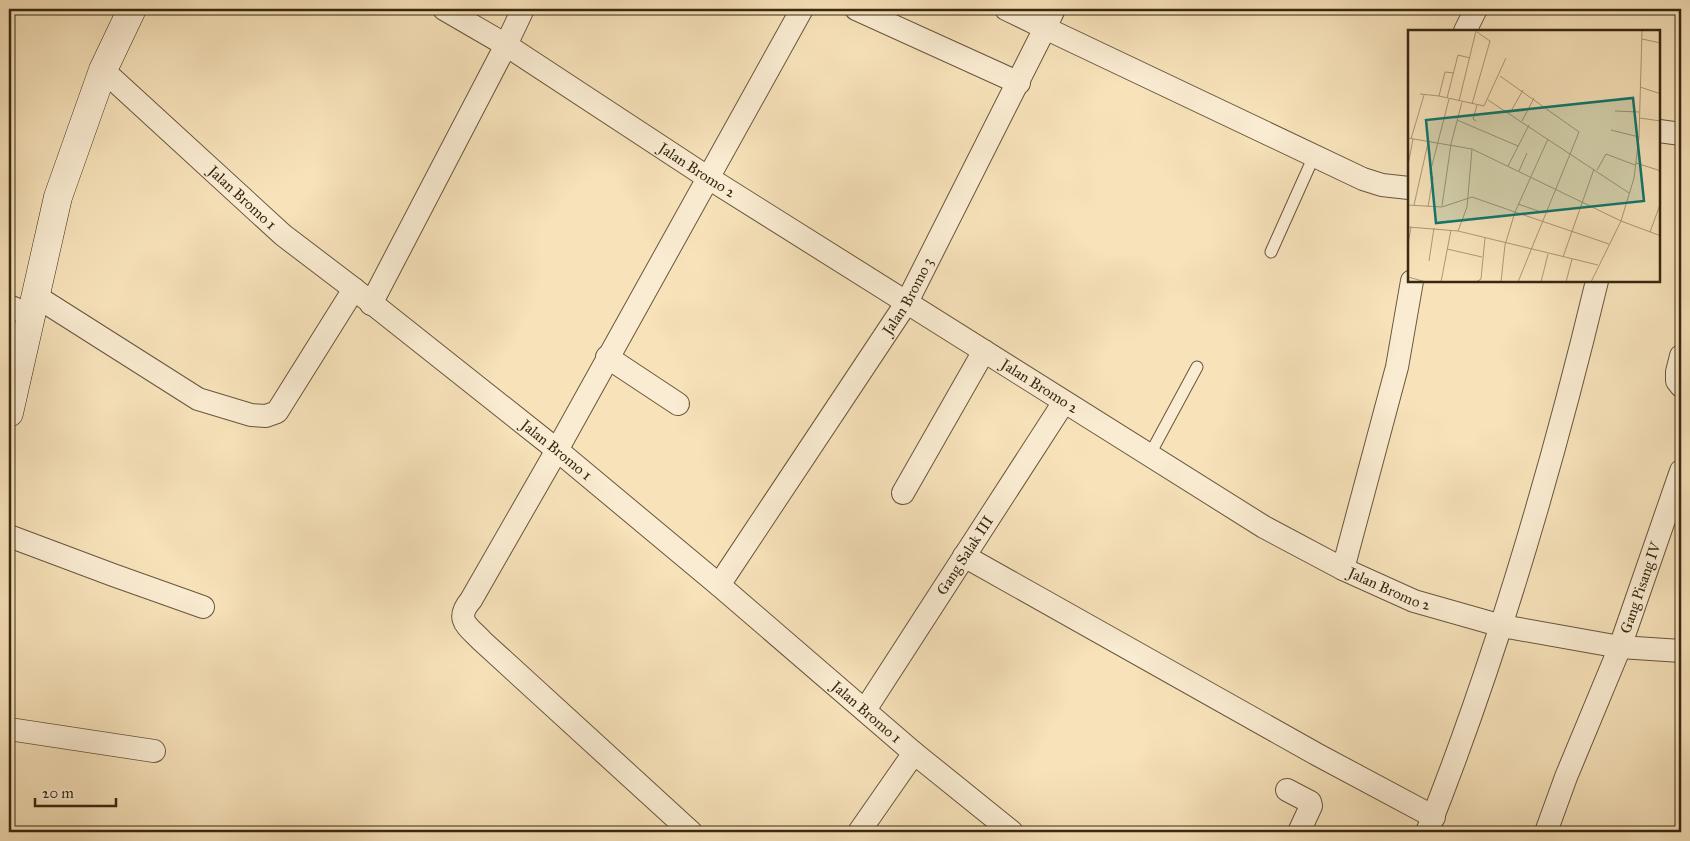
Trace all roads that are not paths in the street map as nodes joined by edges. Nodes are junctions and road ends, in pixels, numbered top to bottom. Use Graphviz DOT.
graph roads {
  1 [pos="132,9"];
  2 [pos="444,9"];
  3 [pos="522,9"];
  4 [pos="802,9"];
  5 [pos="856,9"];
  6 [pos="1006,9"];
  7 [pos="1476,9"];
  8 [pos="1050,18"];
  9 [pos="1466,30"];
  10 [pos="506,46"];
  11 [pos="103,70"];
  12 [pos="1019,83"];
  13 [pos="1660,132"];
  14 [pos="1681,134"];
  15 [pos="1314,156"];
  16 [pos="707,177"];
  17 [pos="1408,188"];
  18 [pos="1271,252"];
  19 [pos="1412,282"];
  20 [pos="1597,282"];
  21 [pos="354,289"];
  22 [pos="907,302"];
  23 [pos="371,304"];
  24 [pos="24,305"];
  25 [pos="984,351"];
  26 [pos="1681,356"];
  27 [pos="607,357"];
  28 [pos="1197,367"];
  29 [pos="1681,386"];
  30 [pos="1064,402"];
  31 [pos="678,404"];
  32 [pos="9,413"];
  33 [pos="557,450"];
  34 [pos="1149,456"];
  35 [pos="1681,471"];
  36 [pos="903,493"];
  37 [pos="9,536"];
  38 [pos="964,556"];
  39 [pos="1343,569"];
  40 [pos="719,585"];
  41 [pos="203,607"];
  42 [pos="1502,626"];
  43 [pos="1620,646"];
  44 [pos="1681,651"];
  45 [pos="865,710"];
  46 [pos="9,729"];
  47 [pos="154,751"];
  48 [pos="914,753"];
  49 [pos="1286,790"];
  50 [pos="1430,824"];
  51 [pos="1005,830"];
  52 [pos="691,832"];
  53 [pos="860,832"];
  54 [pos="1300,832"];
  55 [pos="1546,832"];
  1 -- 11 [label="main road"];
  2 -- 10 [label="street, Jalan Bromo 2"];
  3 -- 10 [label="street"];
  4 -- 16 [label="street"];
  5 -- 12 [label="street"];
  6 -- 8 [label="street"];
  7 -- 9 [label="street"];
  8 -- 12 [label="street, Jalan Bromo 3"];
  8 -- 15 [label="street"];
  10 -- 16 [label="street, Jalan Bromo 2"];
  10 -- 23 [label="street"];
  11 -- 21 [label="street, Jalan Bromo 1"];
  11 -- 24 [label="main road"];
  12 -- 22 [label="street, Jalan Bromo 3"];
  13 -- 14 [label="street"];
  15 -- 17 [label="street"];
  15 -- 18 [label="lane"];
  16 -- 22 [label="street, Jalan Bromo 2"];
  16 -- 27 [label="street"];
  19 -- 39 [label="street"];
  20 -- 42 [label="street"];
  21 -- 23 [label="street, Jalan Bromo 1"];
  21 -- 24 [label="street"];
  22 -- 25 [label="street, Jalan Bromo 2"];
  22 -- 40 [label="street, Jalan Bromo 3"];
  23 -- 33 [label="street, Jalan Bromo 1"];
  24 -- 32 [label="main road"];
  25 -- 30 [label="street, Jalan Bromo 2"];
  25 -- 36 [label="street"];
  26 -- 29 [label="street"];
  27 -- 31 [label="street"];
  27 -- 33 [label="street"];
  28 -- 34 [label="lane"];
  30 -- 34 [label="street, Jalan Bromo 2"];
  30 -- 38 [label="street, Gang Salak III"];
  33 -- 40 [label="street, Jalan Bromo 1"];
  33 -- 52 [label="street"];
  34 -- 39 [label="street, Jalan Bromo 2"];
  35 -- 43 [label="street, Gang Pisang IV"];
  37 -- 41 [label="street"];
  38 -- 45 [label="street, Gang Salak III"];
  38 -- 50 [label="street"];
  39 -- 42 [label="street, Jalan Bromo 2"];
  40 -- 45 [label="street, Jalan Bromo 1"];
  42 -- 43 [label="street, Jalan Bromo 2"];
  42 -- 50 [label="street"];
  43 -- 44 [label="street, Jalan Bromo 2"];
  43 -- 55 [label="street, Gang Pisang IV"];
  45 -- 48 [label="street, Jalan Bromo 1"];
  46 -- 47 [label="street"];
  48 -- 51 [label="street, Jalan Bromo 1"];
  48 -- 53 [label="street"];
  49 -- 54 [label="street"];
}
